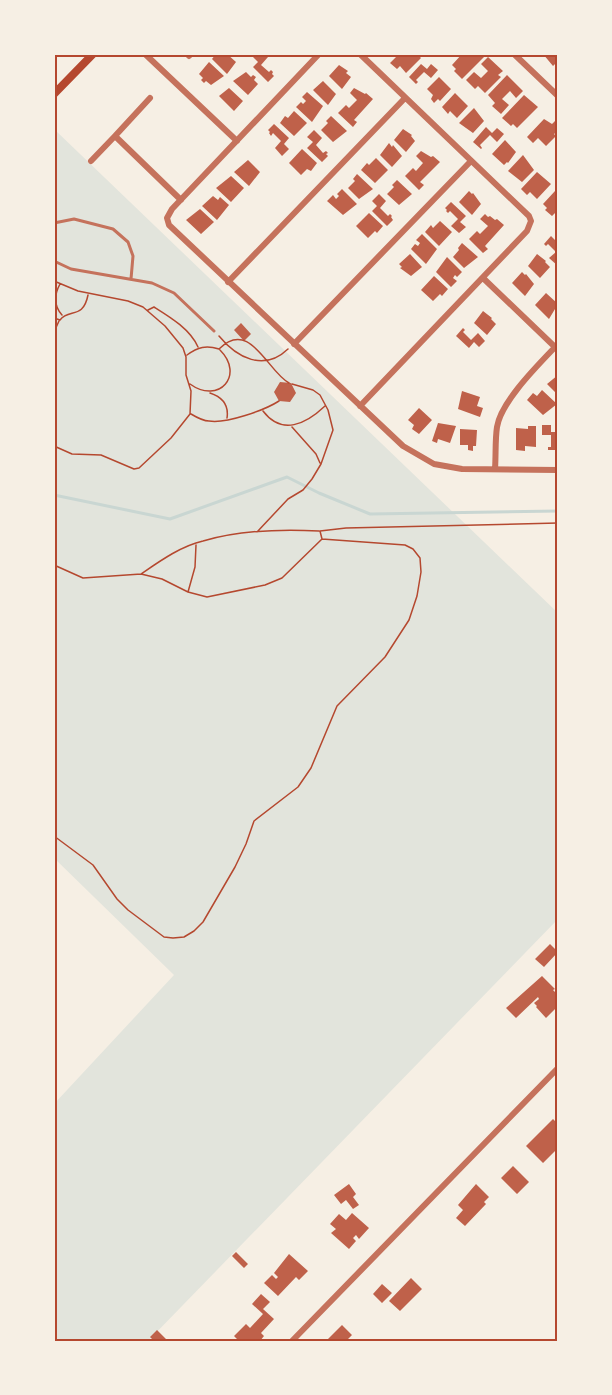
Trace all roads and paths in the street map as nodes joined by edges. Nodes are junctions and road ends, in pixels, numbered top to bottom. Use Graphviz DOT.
graph roads {
  1 [pos="93,54"];
  2 [pos="145,54"];
  3 [pos="320,54"];
  4 [pos="360,54"];
  5 [pos="514,54"];
  6 [pos="54,94"];
  7 [pos="558,96"];
  8 [pos="150,98"];
  9 [pos="405,98"];
  10 [pos="115,136"];
  11 [pos="237,141"];
  12 [pos="91,161"];
  13 [pos="471,161"];
  14 [pos="181,200"];
  15 [pos="54,223"];
  16 [pos="54,261"];
  17 [pos="483,278"];
  18 [pos="131,279"];
  19 [pos="54,281"];
  20 [pos="228,282"];
  21 [pos="60,284"];
  22 [pos="88,294"];
  23 [pos="147,310"];
  24 [pos="63,316"];
  25 [pos="54,318"];
  26 [pos="60,320"];
  27 [pos="214,331"];
  28 [pos="54,332"];
  29 [pos="225,343"];
  30 [pos="294,344"];
  31 [pos="556,345"];
  32 [pos="198,348"];
  33 [pos="219,349"];
  34 [pos="186,357"];
  35 [pos="268,361"];
  36 [pos="189,384"];
  37 [pos="209,393"];
  38 [pos="279,401"];
  39 [pos="326,405"];
  40 [pos="360,406"];
  41 [pos="262,410"];
  42 [pos="190,414"];
  43 [pos="226,419"];
  44 [pos="291,426"];
  45 [pos="54,446"];
  46 [pos="321,464"];
  47 [pos="495,469"];
  48 [pos="558,470"];
  49 [pos="558,524"];
  50 [pos="320,531"];
  51 [pos="257,532"];
  52 [pos="322,539"];
  53 [pos="196,544"];
  54 [pos="54,565"];
  55 [pos="141,574"];
  56 [pos="188,592"];
  57 [pos="54,836"];
  58 [pos="558,1068"];
  59 [pos="292,1341"];
  1 -- 6 [label="main road"];
  2 -- 11 [label="street"];
  3 -- 11 [label="street"];
  4 -- 9 [label="street"];
  5 -- 7 [label="street"];
  8 -- 10 [label="street"];
  9 -- 13 [label="street"];
  9 -- 20 [label="street"];
  10 -- 12 [label="street"];
  10 -- 14 [label="street"];
  11 -- 14 [label="street"];
  13 -- 17 [label="street"];
  13 -- 30 [label="street"];
  14 -- 20 [label="street"];
  15 -- 18 [label="lane"];
  16 -- 18 [label="lane"];
  17 -- 31 [label="street"];
  17 -- 40 [label="street"];
  18 -- 27 [label="lane"];
  19 -- 21 [label="path"];
  20 -- 30 [label="street"];
  21 -- 22 [label="path"];
  21 -- 24 [label="path"];
  22 -- 23 [label="path"];
  22 -- 24 [label="path"];
  23 -- 32 [label="path"];
  23 -- 34 [label="path"];
  24 -- 26 [label="path"];
  25 -- 26 [label="path"];
  26 -- 28 [label="path"];
  27 -- 29 [label="path"];
  29 -- 33 [label="path"];
  29 -- 35 [label="path"];
  29 -- 35 [label="path"];
  30 -- 35 [label="path"];
  30 -- 40 [label="street"];
  31 -- 47 [label="street"];
  32 -- 33 [label="path"];
  32 -- 34 [label="path"];
  33 -- 37 [label="path"];
  34 -- 36 [label="path"];
  35 -- 39 [label="path"];
  36 -- 37 [label="path"];
  36 -- 42 [label="path"];
  37 -- 43 [label="path"];
  38 -- 41 [label="path"];
  39 -- 44 [label="path"];
  39 -- 46 [label="path"];
  40 -- 47 [label="street"];
  41 -- 43 [label="path"];
  41 -- 44 [label="path"];
  42 -- 43 [label="path"];
  42 -- 45 [label="path"];
  44 -- 46 [label="path"];
  46 -- 51 [label="path"];
  47 -- 48 [label="street"];
  49 -- 50 [label="path"];
  50 -- 51 [label="path"];
  50 -- 52 [label="path"];
  51 -- 53 [label="path"];
  52 -- 56 [label="path"];
  52 -- 57 [label="path"];
  53 -- 55 [label="path"];
  53 -- 56 [label="path"];
  54 -- 55 [label="path"];
  55 -- 56 [label="path"];
  58 -- 59 [label="street"];
}
